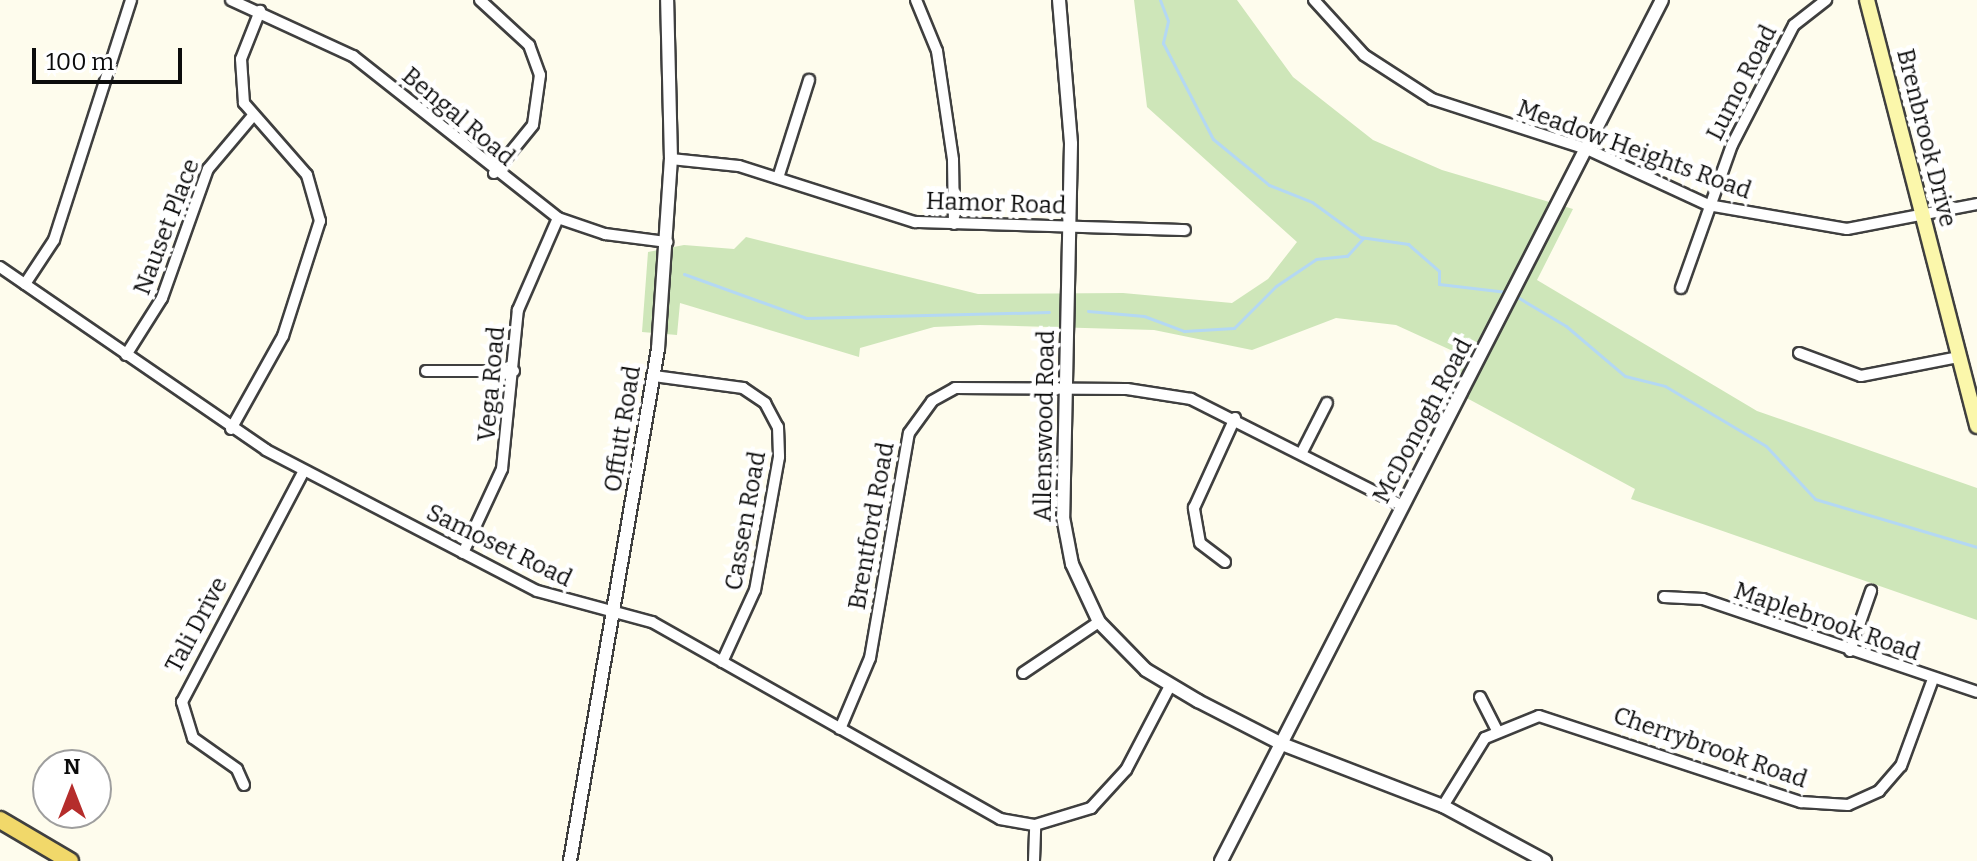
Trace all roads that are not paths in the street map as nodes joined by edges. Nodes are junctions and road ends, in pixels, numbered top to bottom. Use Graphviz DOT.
graph roads {
  1 [pos="131,0"];
  2 [pos="231,0"];
  3 [pos="480,0"];
  4 [pos="667,0"];
  5 [pos="916,0"];
  6 [pos="1059,0"];
  7 [pos="1314,0"];
  8 [pos="1662,0"];
  9 [pos="1826,0"];
  10 [pos="1867,0"];
  11 [pos="495,4"];
  12 [pos="260,11"];
  13 [pos="809,80"];
  14 [pos="252,117"];
  15 [pos="1587,149"];
  16 [pos="671,159"];
  17 [pos="494,173"];
  18 [pos="778,178"];
  19 [pos="1977,204"];
  20 [pos="1708,205"];
  21 [pos="558,218"];
  22 [pos="1924,218"];
  23 [pos="954,224"];
  24 [pos="1070,227"];
  25 [pos="1185,230"];
  26 [pos="667,242"];
  27 [pos="0,267"];
  28 [pos="25,284"];
  29 [pos="1681,288"];
  30 [pos="1799,353"];
  31 [pos="126,355"];
  32 [pos="1959,357"];
  33 [pos="426,371"];
  34 [pos="514,371"];
  35 [pos="654,376"];
  36 [pos="1066,386"];
  37 [pos="1327,403"];
  38 [pos="1235,418"];
  39 [pos="1977,426"];
  40 [pos="231,429"];
  41 [pos="1302,452"];
  42 [pos="304,471"];
  43 [pos="1403,506"];
  44 [pos="463,553"];
  45 [pos="1225,562"];
  46 [pos="1871,591"];
  47 [pos="1664,597"];
  48 [pos="614,612"];
  49 [pos="1099,622"];
  50 [pos="1850,651"];
  51 [pos="722,662"];
  52 [pos="1023,673"];
  53 [pos="1933,679"];
  54 [pos="1170,686"];
  55 [pos="1977,692"];
  56 [pos="1480,697"];
  57 [pos="840,729"];
  58 [pos="1497,730"];
  59 [pos="1282,744"];
  60 [pos="244,785"];
  61 [pos="1443,806"];
  62 [pos="0,820"];
  63 [pos="1035,825"];
  64 [pos="1541,860"];
  65 [pos="70,861"];
  66 [pos="570,861"];
  67 [pos="1034,861"];
  68 [pos="1221,861"];
  1 -- 28 [label="street"];
  2 -- 12 [label="street, Bengal Road"];
  3 -- 11 [label="street"];
  4 -- 16 [label="street, Offutt Road"];
  5 -- 23 [label="street"];
  6 -- 24 [label="street, Allenswood Road"];
  7 -- 15 [label="street, Meadow Heights Road"];
  8 -- 15 [label="street, McDonogh Road"];
  9 -- 20 [label="street, Lumo Road"];
  10 -- 22 [label="main road, Brenbrook Drive"];
  11 -- 17 [label="street"];
  12 -- 14 [label="street"];
  12 -- 17 [label="street, Bengal Road"];
  13 -- 18 [label="street"];
  14 -- 31 [label="street, Nauset Place"];
  14 -- 40 [label="street"];
  15 -- 20 [label="street, Meadow Heights Road"];
  15 -- 43 [label="street, McDonogh Road"];
  16 -- 18 [label="street, Hamor Road"];
  16 -- 26 [label="street, Offutt Road"];
  17 -- 21 [label="street, Bengal Road"];
  18 -- 23 [label="street, Hamor Road"];
  19 -- 22 [label="street, Meadow Heights Road"];
  20 -- 22 [label="street, Meadow Heights Road"];
  20 -- 29 [label="street, Lumo Road"];
  21 -- 26 [label="street, Bengal Road"];
  21 -- 34 [label="street, Vega Road"];
  22 -- 32 [label="main road, Brenbrook Drive"];
  23 -- 24 [label="street, Hamor Road"];
  24 -- 25 [label="street, Hamor Road"];
  24 -- 36 [label="street, Allenswood Road"];
  26 -- 35 [label="street, Offutt Road"];
  27 -- 28 [label="street, Samoset Road"];
  28 -- 31 [label="street, Samoset Road"];
  30 -- 32 [label="street"];
  31 -- 40 [label="street, Samoset Road"];
  32 -- 39 [label="main road, Brenbrook Drive"];
  33 -- 34 [label="street"];
  34 -- 44 [label="street, Vega Road"];
  35 -- 48 [label="street, Offutt Road"];
  35 -- 51 [label="street, Cassen Road"];
  36 -- 38 [label="street, Brentford Road"];
  36 -- 49 [label="street, Allenswood Road"];
  36 -- 57 [label="street, Brentford Road"];
  37 -- 41 [label="street"];
  38 -- 41 [label="street, Brentford Road"];
  38 -- 45 [label="street"];
  40 -- 42 [label="street, Samoset Road"];
  41 -- 43 [label="street, Brentford Road"];
  42 -- 44 [label="street, Samoset Road"];
  42 -- 60 [label="street, Tali Drive"];
  43 -- 59 [label="street, McDonogh Road"];
  44 -- 48 [label="street, Samoset Road"];
  46 -- 50 [label="street"];
  47 -- 50 [label="street, Maplebrook Road"];
  48 -- 51 [label="street, Samoset Road"];
  48 -- 66 [label="street, Offutt Road"];
  49 -- 52 [label="street"];
  49 -- 54 [label="street, Allenswood Road"];
  50 -- 53 [label="street, Maplebrook Road"];
  51 -- 57 [label="street, Samoset Road"];
  53 -- 55 [label="street, Maplebrook Road"];
  53 -- 58 [label="street, Cherrybrook Road"];
  54 -- 59 [label="street, Allenswood Road"];
  54 -- 63 [label="street, Samoset Road"];
  56 -- 58 [label="street"];
  57 -- 63 [label="street, Samoset Road"];
  58 -- 61 [label="street, Cherrybrook Road"];
  59 -- 61 [label="street, Allenswood Road"];
  59 -- 68 [label="street, McDonogh Road"];
  61 -- 64 [label="street, Allenswood Road"];
  62 -- 65 [label="main road"];
  63 -- 67 [label="street"];
}
